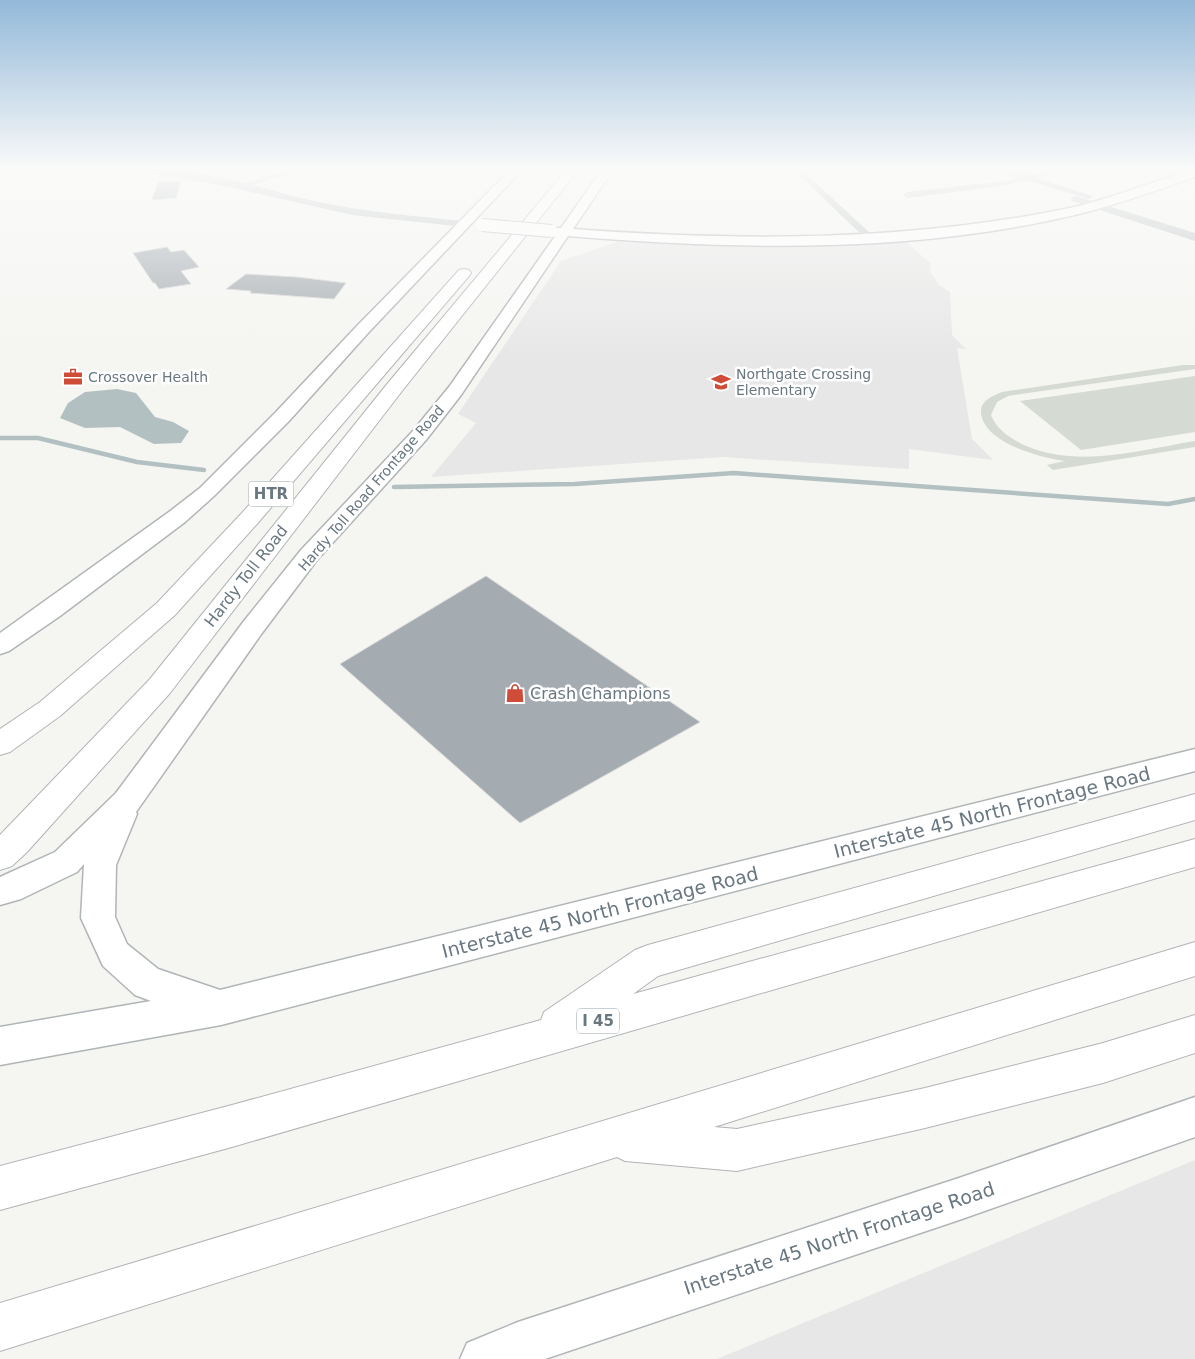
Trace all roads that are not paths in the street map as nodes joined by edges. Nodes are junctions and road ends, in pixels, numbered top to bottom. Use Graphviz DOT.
graph roads {
  1 [pos="465,232"];
  2 [pos="500,232"];
  3 [pos="521,232"];
  4 [pos="557,232"];
  5 [pos="642,232"];
  6 [pos="869,232"];
  7 [pos="888,232"];
  8 [pos="1182,232"];
  9 [pos="865,233"];
  10 [pos="1195,237"];
  11 [pos="0,645"];
  12 [pos="0,744"];
  13 [pos="1195,760"];
  14 [pos="127,802"];
  15 [pos="1195,807"];
  16 [pos="1195,853"];
  17 [pos="0,856"];
  18 [pos="0,892"];
  19 [pos="1195,959"];
  20 [pos="220,1008"];
  21 [pos="1195,1034"];
  22 [pos="543,1037"];
  23 [pos="0,1046"];
  24 [pos="1195,1117"];
  25 [pos="611,1139"];
  26 [pos="0,1188"];
  27 [pos="0,1327"];
  28 [pos="483,1359"];
  1 -- 11 [label="main road"];
  2 -- 12 [label="highway, Hardy Toll Road / HTR"];
  3 -- 17 [label="highway, Hardy Toll Road / HTR"];
  4 -- 14 [label="main road, Hardy Toll Road Frontage Road"];
  5 -- 9 [label="main road"];
  6 -- 9 [label="main road"];
  7 -- 9 [label="main road"];
  8 -- 10 [label="street"];
  13 -- 20 [label="main road, Interstate 45 North Frontage Road"];
  14 -- 18 [label="main road"];
  14 -- 20 [label="main road"];
  15 -- 22 [label="highway"];
  16 -- 22 [label="highway, I 45"];
  19 -- 25 [label="highway"];
  20 -- 23 [label="main road, Interstate 45 North Frontage Road"];
  21 -- 25 [label="highway"];
  22 -- 26 [label="highway, I 45"];
  24 -- 28 [label="main road, Interstate 45 North Frontage Road"];
  25 -- 27 [label="highway"];
}
